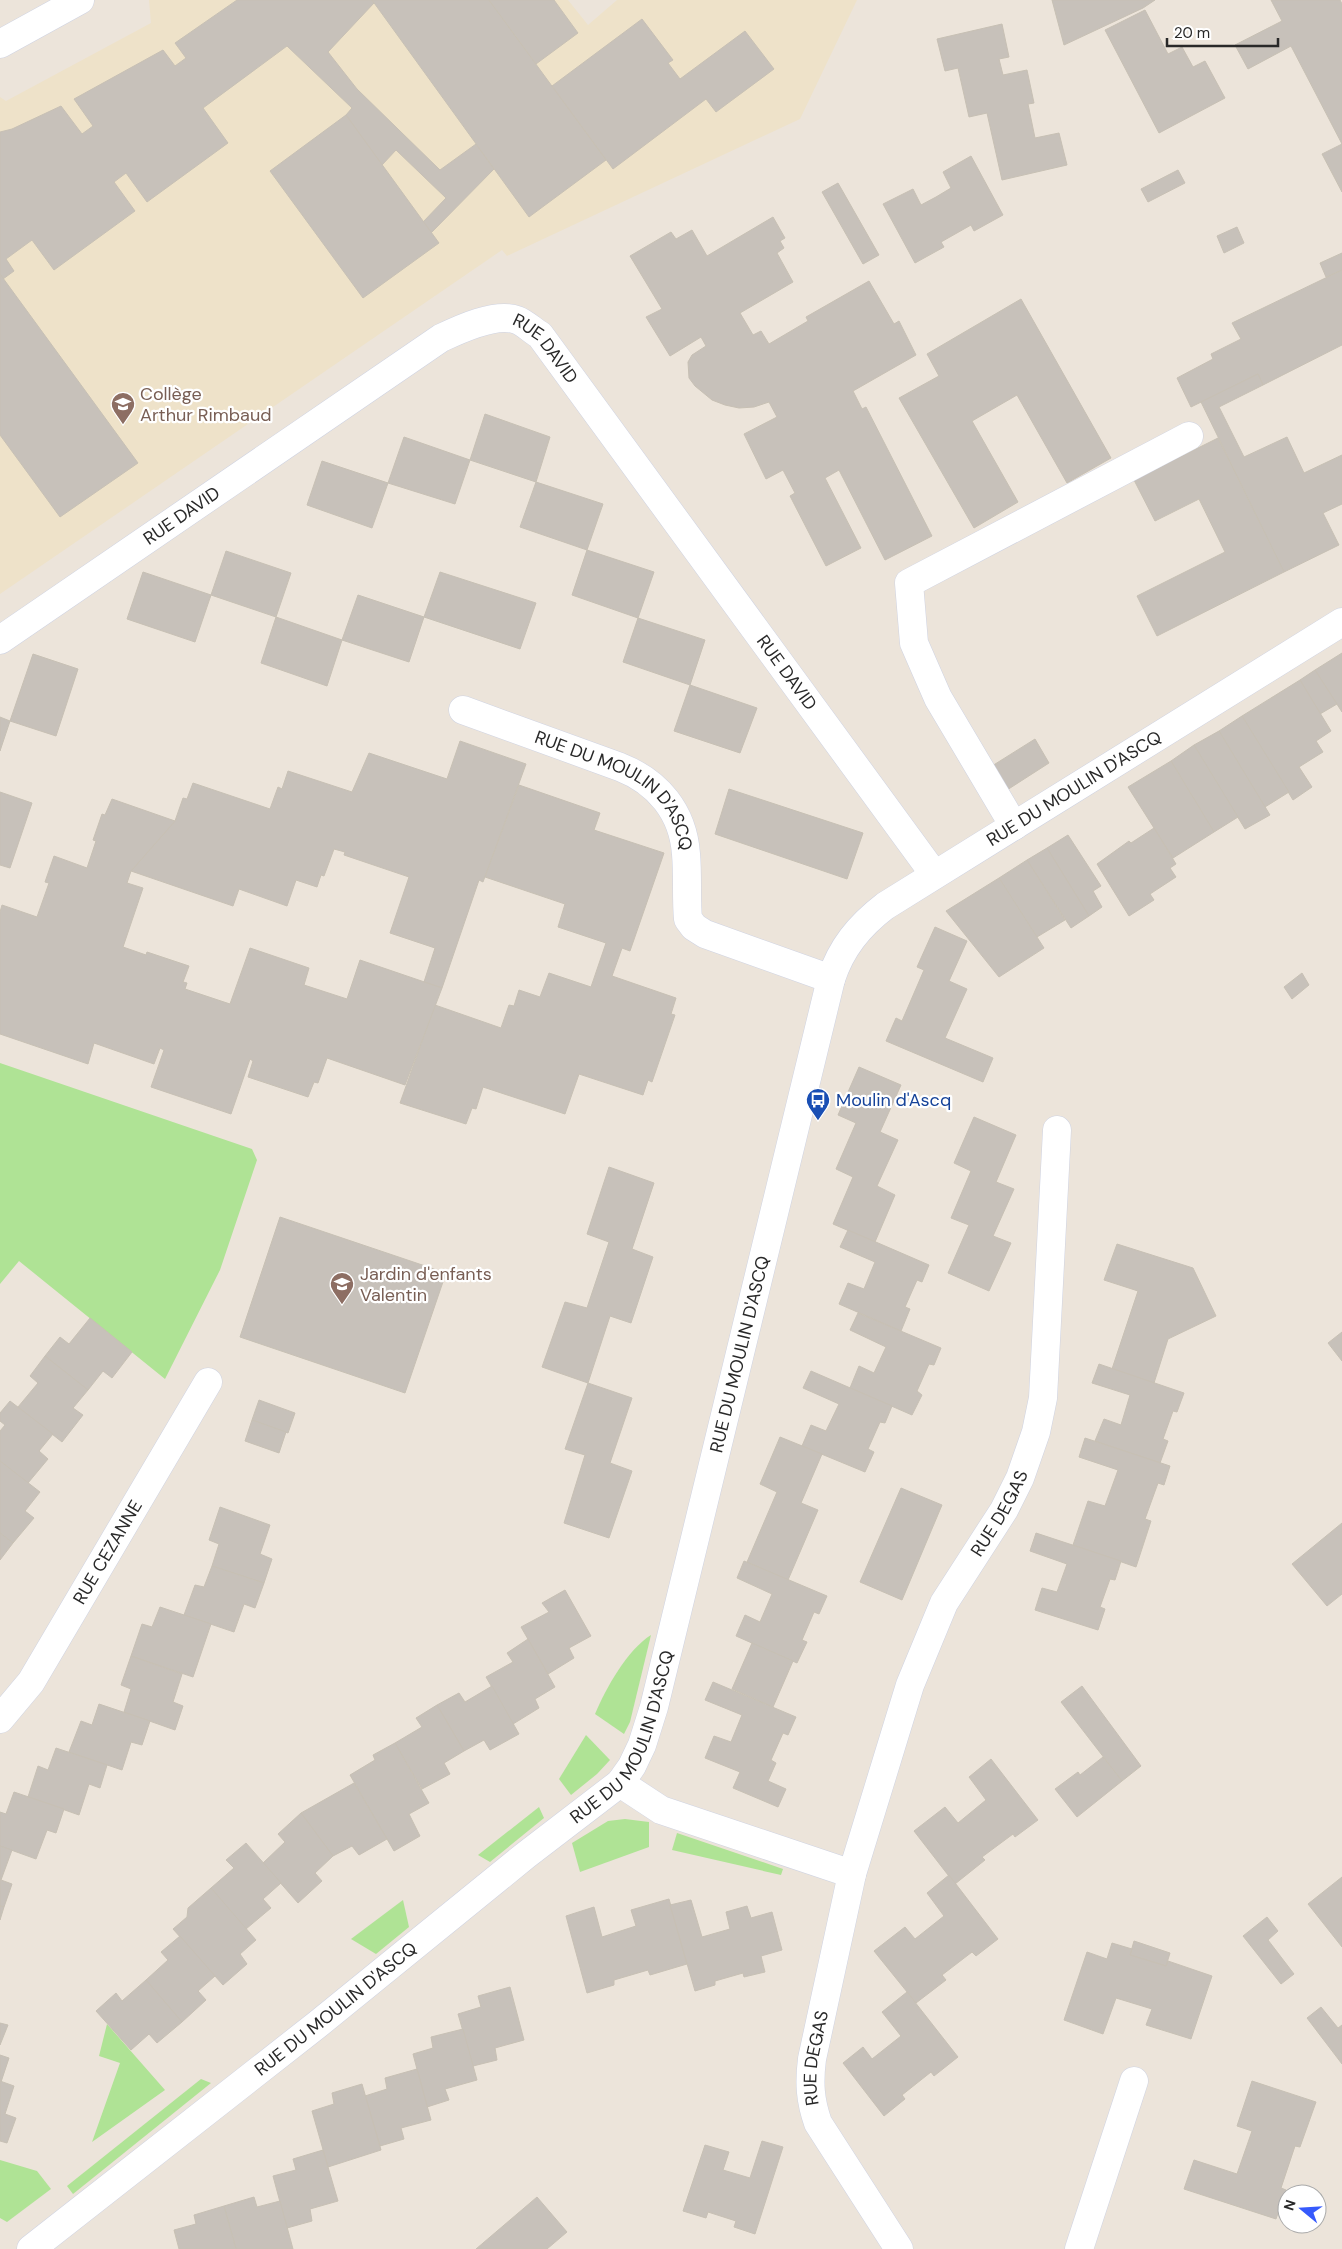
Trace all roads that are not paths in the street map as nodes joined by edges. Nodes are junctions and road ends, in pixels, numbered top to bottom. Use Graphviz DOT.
graph roads {
  1 [pos="80,0"];
  2 [pos="0,44"];
  3 [pos="1189,436"];
  4 [pos="1342,622"];
  5 [pos="0,640"];
  6 [pos="463,710"];
  7 [pos="1014,826"];
  8 [pos="934,874"];
  9 [pos="831,979"];
  10 [pos="1057,1130"];
  11 [pos="208,1382"];
  12 [pos="0,1719"];
  13 [pos="620,1783"];
  14 [pos="852,1874"];
  15 [pos="1134,2082"];
  16 [pos="31,2249"];
  17 [pos="899,2249"];
  18 [pos="1079,2249"];
  1 -- 2 [label="street"];
  3 -- 7 [label="street"];
  4 -- 7 [label="street, RUE DU MOULIN D'ASCQ"];
  5 -- 8 [label="street, RUE DAVID"];
  6 -- 9 [label="street, RUE DU MOULIN D'ASCQ"];
  7 -- 8 [label="street, RUE DU MOULIN D'ASCQ"];
  8 -- 9 [label="street, RUE DU MOULIN D'ASCQ"];
  9 -- 13 [label="street, RUE DU MOULIN D'ASCQ"];
  10 -- 14 [label="street, RUE DEGAS"];
  11 -- 12 [label="street, RUE CEZANNE"];
  13 -- 14 [label="street"];
  13 -- 16 [label="street, RUE DU MOULIN D'ASCQ"];
  14 -- 17 [label="street, RUE DEGAS"];
  15 -- 18 [label="street"];
}
